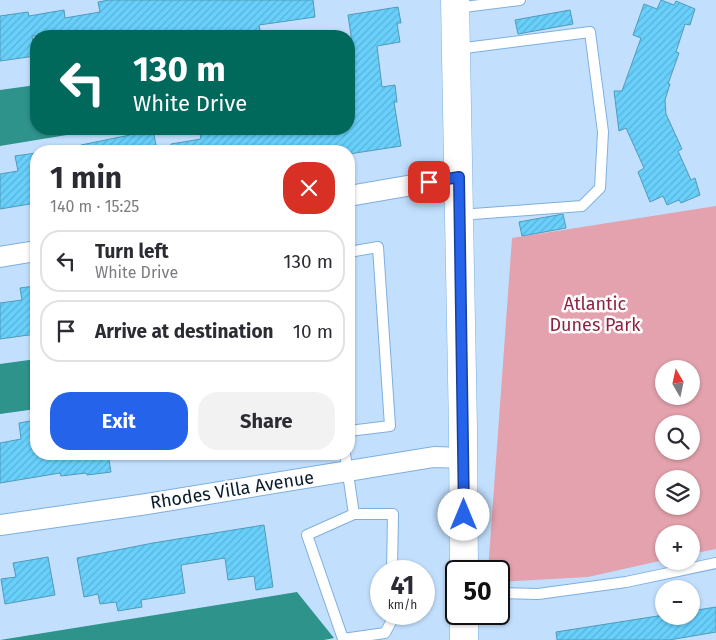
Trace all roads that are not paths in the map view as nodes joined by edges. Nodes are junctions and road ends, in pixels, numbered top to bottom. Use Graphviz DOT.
graph roads {
  1 [pos="520,0"];
  2 [pos="455,4"];
  3 [pos="456,49"];
  4 [pos="459,177"];
  5 [pos="355,195"];
  6 [pos="460,216"];
  7 [pos="355,251"];
  8 [pos="30,252"];
  9 [pos="0,257"];
  10 [pos="355,431"];
  11 [pos="463,458"];
  12 [pos="346,462"];
  13 [pos="354,514"];
  14 [pos="0,525"];
  15 [pos="392,560"];
  16 [pos="464,560"];
  17 [pos="716,562"];
  18 [pos="510,594"];
  19 [pos="389,625"];
  1 -- 2 [label="lane"];
  2 -- 3 [label="main road"];
  3 -- 4 [label="main road"];
  3 -- 6 [label="lane"];
  4 -- 5 [label="street"];
  4 -- 6 [label="main road"];
  6 -- 11 [label="main road"];
  7 -- 10 [label="lane"];
  8 -- 9 [label="street"];
  11 -- 12 [label="street, Rhodes Villa Avenue"];
  11 -- 16 [label="main road"];
  12 -- 13 [label="lane"];
  12 -- 14 [label="street, Rhodes Villa Avenue"];
  13 -- 15 [label="lane"];
  13 -- 19 [label="lane"];
  17 -- 18 [label="lane"];
}
